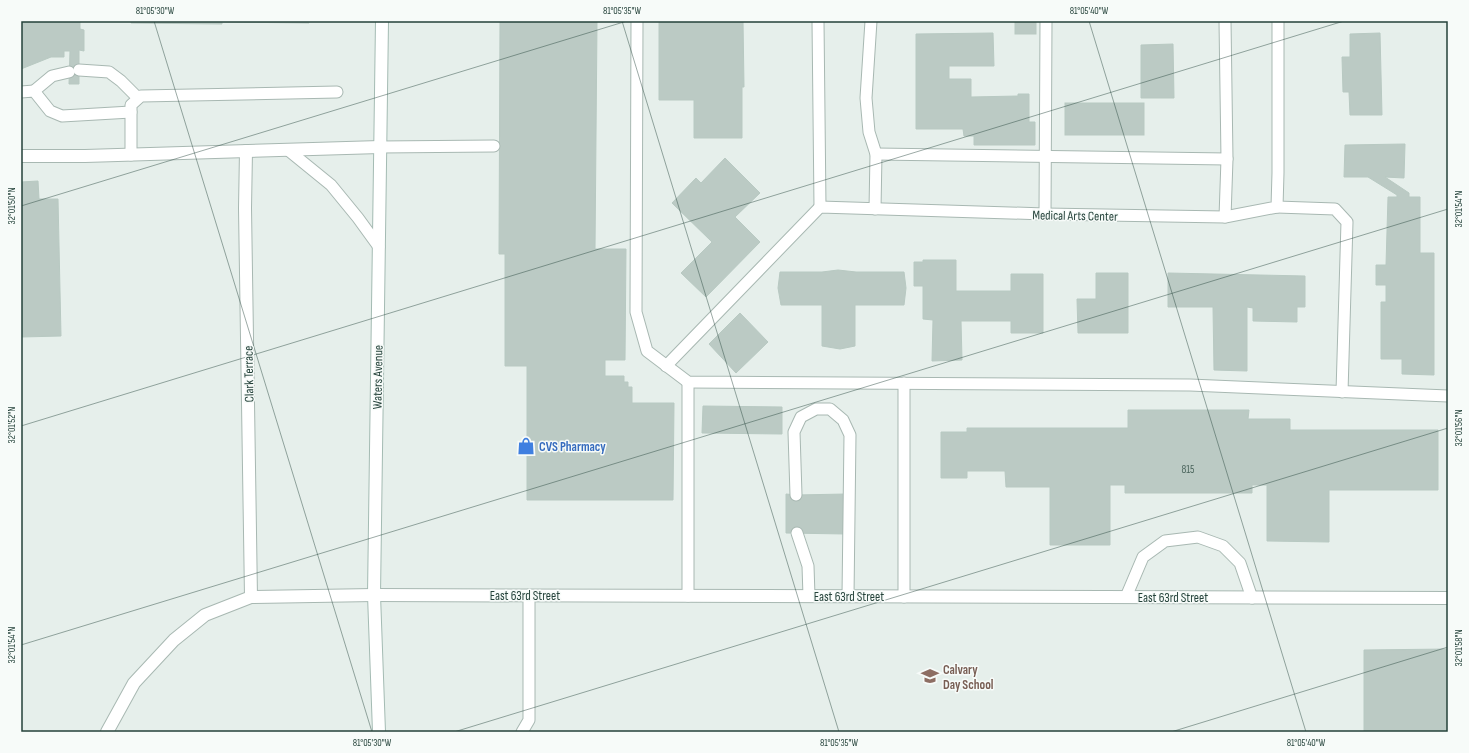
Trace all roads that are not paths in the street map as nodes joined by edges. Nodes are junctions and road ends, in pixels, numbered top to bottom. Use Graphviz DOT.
graph roads {
  1 [pos="382,21"];
  2 [pos="637,21"];
  3 [pos="818,21"];
  4 [pos="871,21"];
  5 [pos="1046,21"];
  6 [pos="1225,21"];
  7 [pos="1278,21"];
  8 [pos="34,91"];
  9 [pos="21,92"];
  10 [pos="337,92"];
  11 [pos="138,98"];
  12 [pos="131,112"];
  13 [pos="494,146"];
  14 [pos="380,147"];
  15 [pos="288,150"];
  16 [pos="246,151"];
  17 [pos="876,154"];
  18 [pos="131,155"];
  19 [pos="21,156"];
  20 [pos="1045,157"];
  21 [pos="1227,159"];
  22 [pos="820,207"];
  23 [pos="1277,207"];
  24 [pos="875,209"];
  25 [pos="1044,214"];
  26 [pos="1225,217"];
  27 [pos="379,247"];
  28 [pos="666,366"];
  29 [pos="688,382"];
  30 [pos="904,383"];
  31 [pos="1342,392"];
  32 [pos="1448,396"];
  33 [pos="796,495"];
  34 [pos="797,533"];
  35 [pos="374,595"];
  36 [pos="529,595"];
  37 [pos="688,596"];
  38 [pos="809,596"];
  39 [pos="848,596"];
  40 [pos="251,597"];
  41 [pos="904,597"];
  42 [pos="1126,597"];
  43 [pos="1252,598"];
  44 [pos="1448,598"];
  45 [pos="107,732"];
  46 [pos="379,732"];
  47 [pos="522,732"];
  1 -- 14 [label="street, Waters Avenue"];
  2 -- 28 [label="lane"];
  3 -- 22 [label="lane"];
  4 -- 17 [label="lane"];
  5 -- 20 [label="lane"];
  6 -- 21 [label="lane"];
  7 -- 23 [label="lane"];
  8 -- 9 [label="lane"];
  8 -- 11 [label="lane"];
  8 -- 12 [label="lane"];
  10 -- 11 [label="lane"];
  11 -- 12 [label="lane"];
  12 -- 18 [label="lane"];
  13 -- 14 [label="lane"];
  14 -- 15 [label="street"];
  14 -- 27 [label="street, Waters Avenue"];
  15 -- 16 [label="street"];
  15 -- 27 [label="lane"];
  16 -- 18 [label="street"];
  16 -- 40 [label="street, Clark Terrace"];
  17 -- 20 [label="lane"];
  17 -- 24 [label="lane"];
  18 -- 19 [label="street"];
  20 -- 21 [label="lane"];
  20 -- 25 [label="lane"];
  21 -- 26 [label="lane"];
  22 -- 24 [label="lane, Medical Arts Center"];
  22 -- 28 [label="lane"];
  23 -- 26 [label="lane, Medical Arts Center"];
  23 -- 31 [label="lane, Medical Arts Center"];
  24 -- 25 [label="lane, Medical Arts Center"];
  25 -- 26 [label="lane, Medical Arts Center"];
  27 -- 35 [label="street, Waters Avenue"];
  28 -- 29 [label="lane"];
  29 -- 30 [label="lane"];
  29 -- 37 [label="lane"];
  30 -- 31 [label="lane"];
  30 -- 41 [label="lane"];
  31 -- 32 [label="lane"];
  33 -- 39 [label="lane"];
  34 -- 38 [label="lane"];
  35 -- 36 [label="street, East 63rd Street"];
  35 -- 40 [label="street, East 63rd Street"];
  35 -- 46 [label="street, Waters Avenue"];
  36 -- 37 [label="street, East 63rd Street"];
  36 -- 47 [label="lane"];
  37 -- 38 [label="street, East 63rd Street"];
  38 -- 39 [label="street, East 63rd Street"];
  39 -- 41 [label="street, East 63rd Street"];
  40 -- 45 [label="street"];
  41 -- 42 [label="street, East 63rd Street"];
  42 -- 43 [label="street, East 63rd Street"];
  42 -- 43 [label="lane"];
  43 -- 44 [label="street, East 63rd Street"];
}
